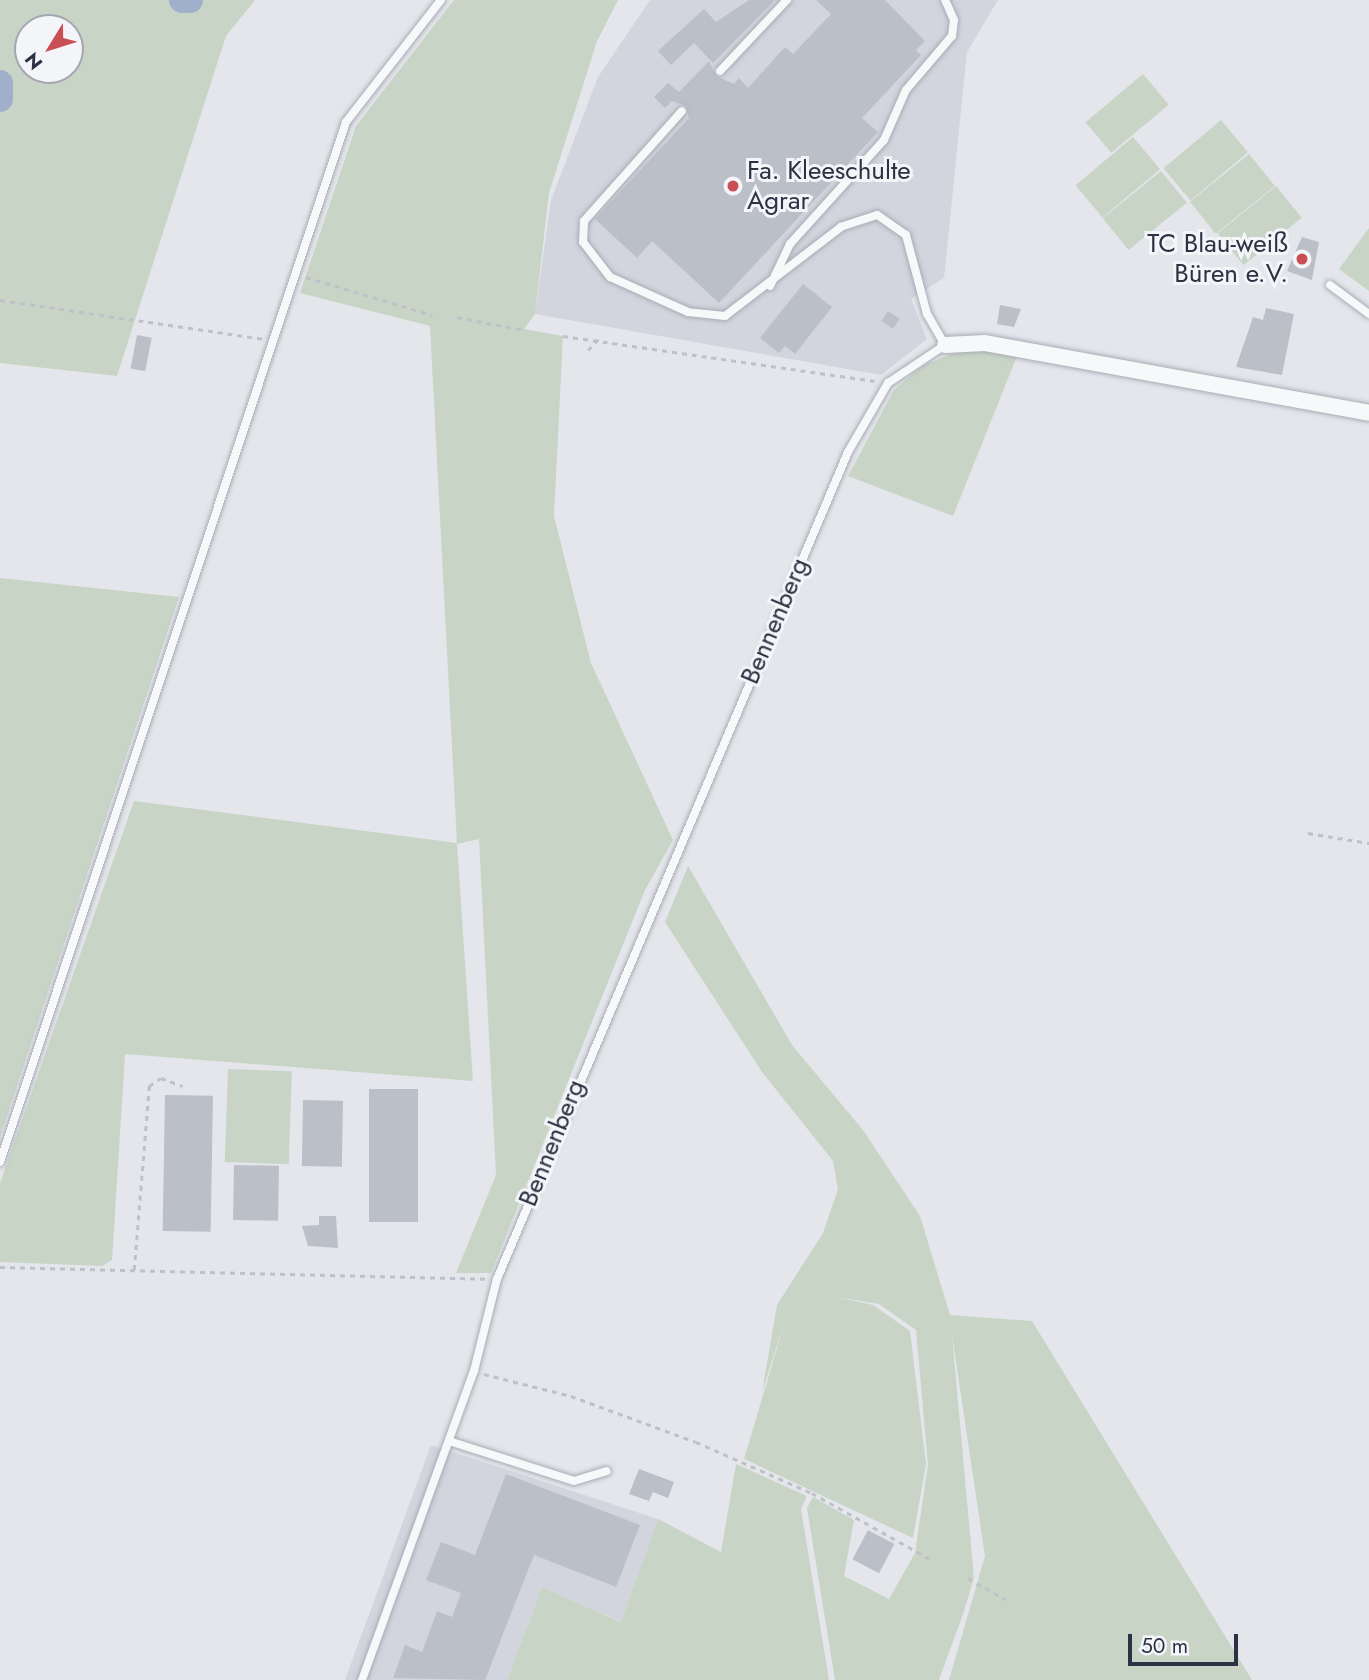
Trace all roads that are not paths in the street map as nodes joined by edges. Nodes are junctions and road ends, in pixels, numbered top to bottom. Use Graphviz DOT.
graph roads {
  1 [pos="441,0"];
  2 [pos="787,0"];
  3 [pos="945,0"];
  4 [pos="720,71"];
  5 [pos="682,111"];
  6 [pos="1330,285"];
  7 [pos="769,288"];
  8 [pos="1369,314"];
  9 [pos="945,345"];
  10 [pos="1369,413"];
  11 [pos="0,1162"];
  12 [pos="449,1441"];
  13 [pos="606,1471"];
  14 [pos="362,1680"];
  1 -- 11 [label="lane"];
  2 -- 4 [label="lane"];
  3 -- 7 [label="lane"];
  5 -- 7 [label="lane"];
  6 -- 8 [label="lane"];
  7 -- 9 [label="lane"];
  9 -- 10 [label="street"];
  9 -- 12 [label="lane, Bennenberg"];
  12 -- 13 [label="lane"];
  12 -- 14 [label="lane, Bennenberg"];
}
